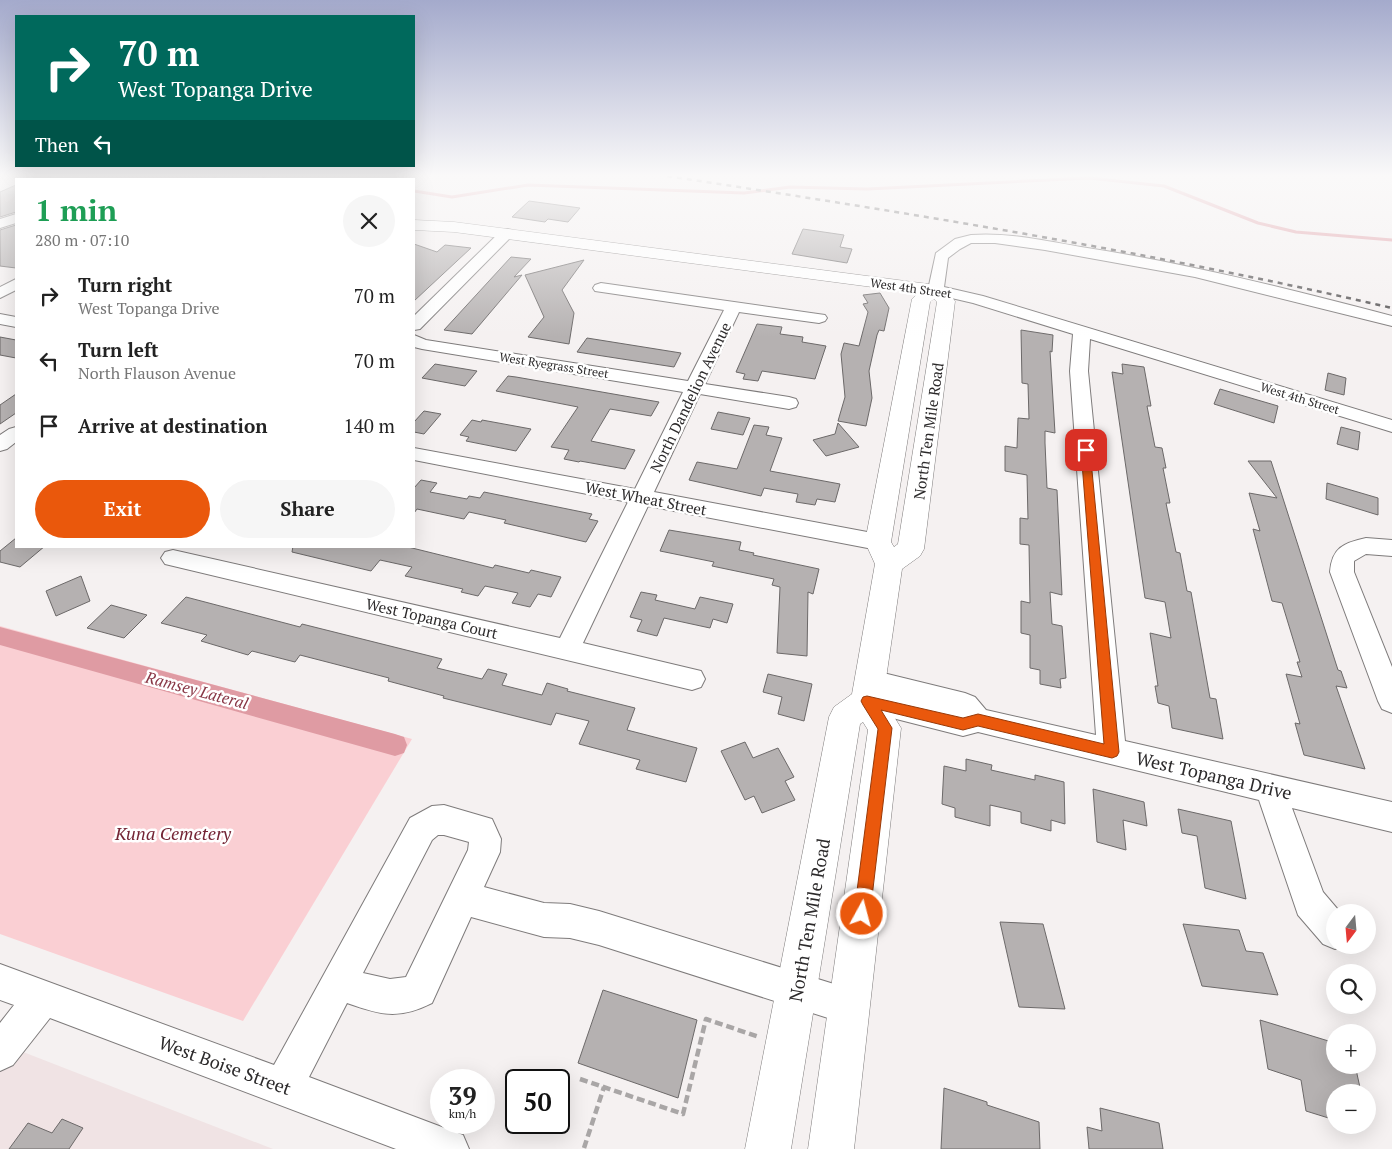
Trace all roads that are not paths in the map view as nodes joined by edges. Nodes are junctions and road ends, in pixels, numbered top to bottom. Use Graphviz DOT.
graph roads {
  1 [pos="474,230"];
  2 [pos="507,234"];
  3 [pos="937,283"];
  4 [pos="15,285"];
  5 [pos="601,288"];
  6 [pos="0,293"];
  7 [pos="734,306"];
  8 [pos="819,318"];
  9 [pos="0,319"];
  10 [pos="1392,321"];
  11 [pos="15,322"];
  12 [pos="415,324"];
  13 [pos="1082,331"];
  14 [pos="415,340"];
  15 [pos="694,388"];
  16 [pos="789,403"];
  17 [pos="1392,426"];
  18 [pos="415,454"];
  19 [pos="641,497"];
  20 [pos="1392,548"];
  21 [pos="884,553"];
  22 [pos="173,558"];
  23 [pos="567,650"];
  24 [pos="692,679"];
  25 [pos="869,691"];
  26 [pos="1392,702"];
  27 [pos="1112,752"];
  28 [pos="1270,789"];
  29 [pos="1392,817"];
  30 [pos="463,898"];
  31 [pos="1326,922"];
  32 [pos="0,982"];
  33 [pos="339,983"];
  34 [pos="796,990"];
  35 [pos="43,998"];
  36 [pos="850,1007"];
  37 [pos="0,1052"];
  38 [pos="283,1087"];
  39 [pos="449,1149"];
  40 [pos="768,1149"];
  41 [pos="831,1149"];
  1 -- 2 [label="main road, West 4th Street"];
  2 -- 3 [label="main road, West 4th Street"];
  2 -- 12 [label="street"];
  3 -- 10 [label="street"];
  3 -- 13 [label="street, West 4th Street"];
  3 -- 21 [label="main road, North Ten Mile Road"];
  3 -- 21 [label="main road, North Ten Mile Road"];
  4 -- 6 [label="street"];
  5 -- 7 [label="street"];
  7 -- 8 [label="street"];
  7 -- 15 [label="street, North Dandelion Avenue"];
  9 -- 11 [label="street"];
  13 -- 17 [label="street, West 4th Street"];
  13 -- 27 [label="street"];
  14 -- 15 [label="street, West Ryegrass Street"];
  15 -- 16 [label="street, West Ryegrass Street"];
  15 -- 19 [label="street, North Dandelion Avenue"];
  18 -- 19 [label="street, West Wheat Street"];
  19 -- 21 [label="street, West Wheat Street"];
  19 -- 23 [label="street, North Dandelion Avenue"];
  20 -- 26 [label="street"];
  21 -- 25 [label="main road, North Ten Mile Road"];
  22 -- 23 [label="street, West Topanga Court"];
  23 -- 24 [label="street, West Topanga Court"];
  25 -- 27 [label="street, West Topanga Drive"];
  25 -- 34 [label="main road, North Ten Mile Road"];
  25 -- 36 [label="main road"];
  27 -- 28 [label="street, West Topanga Drive"];
  28 -- 29 [label="street, West Topanga Drive"];
  28 -- 31 [label="street"];
  30 -- 33 [label="street"];
  30 -- 33 [label="street"];
  30 -- 34 [label="street"];
  32 -- 35 [label="street, West Boise Street"];
  33 -- 38 [label="street"];
  34 -- 36 [label="street"];
  34 -- 40 [label="main road, North Ten Mile Road"];
  35 -- 37 [label="street"];
  35 -- 38 [label="street, West Boise Street"];
  36 -- 41 [label="main road"];
  38 -- 39 [label="street, West Boise Street"];
}
